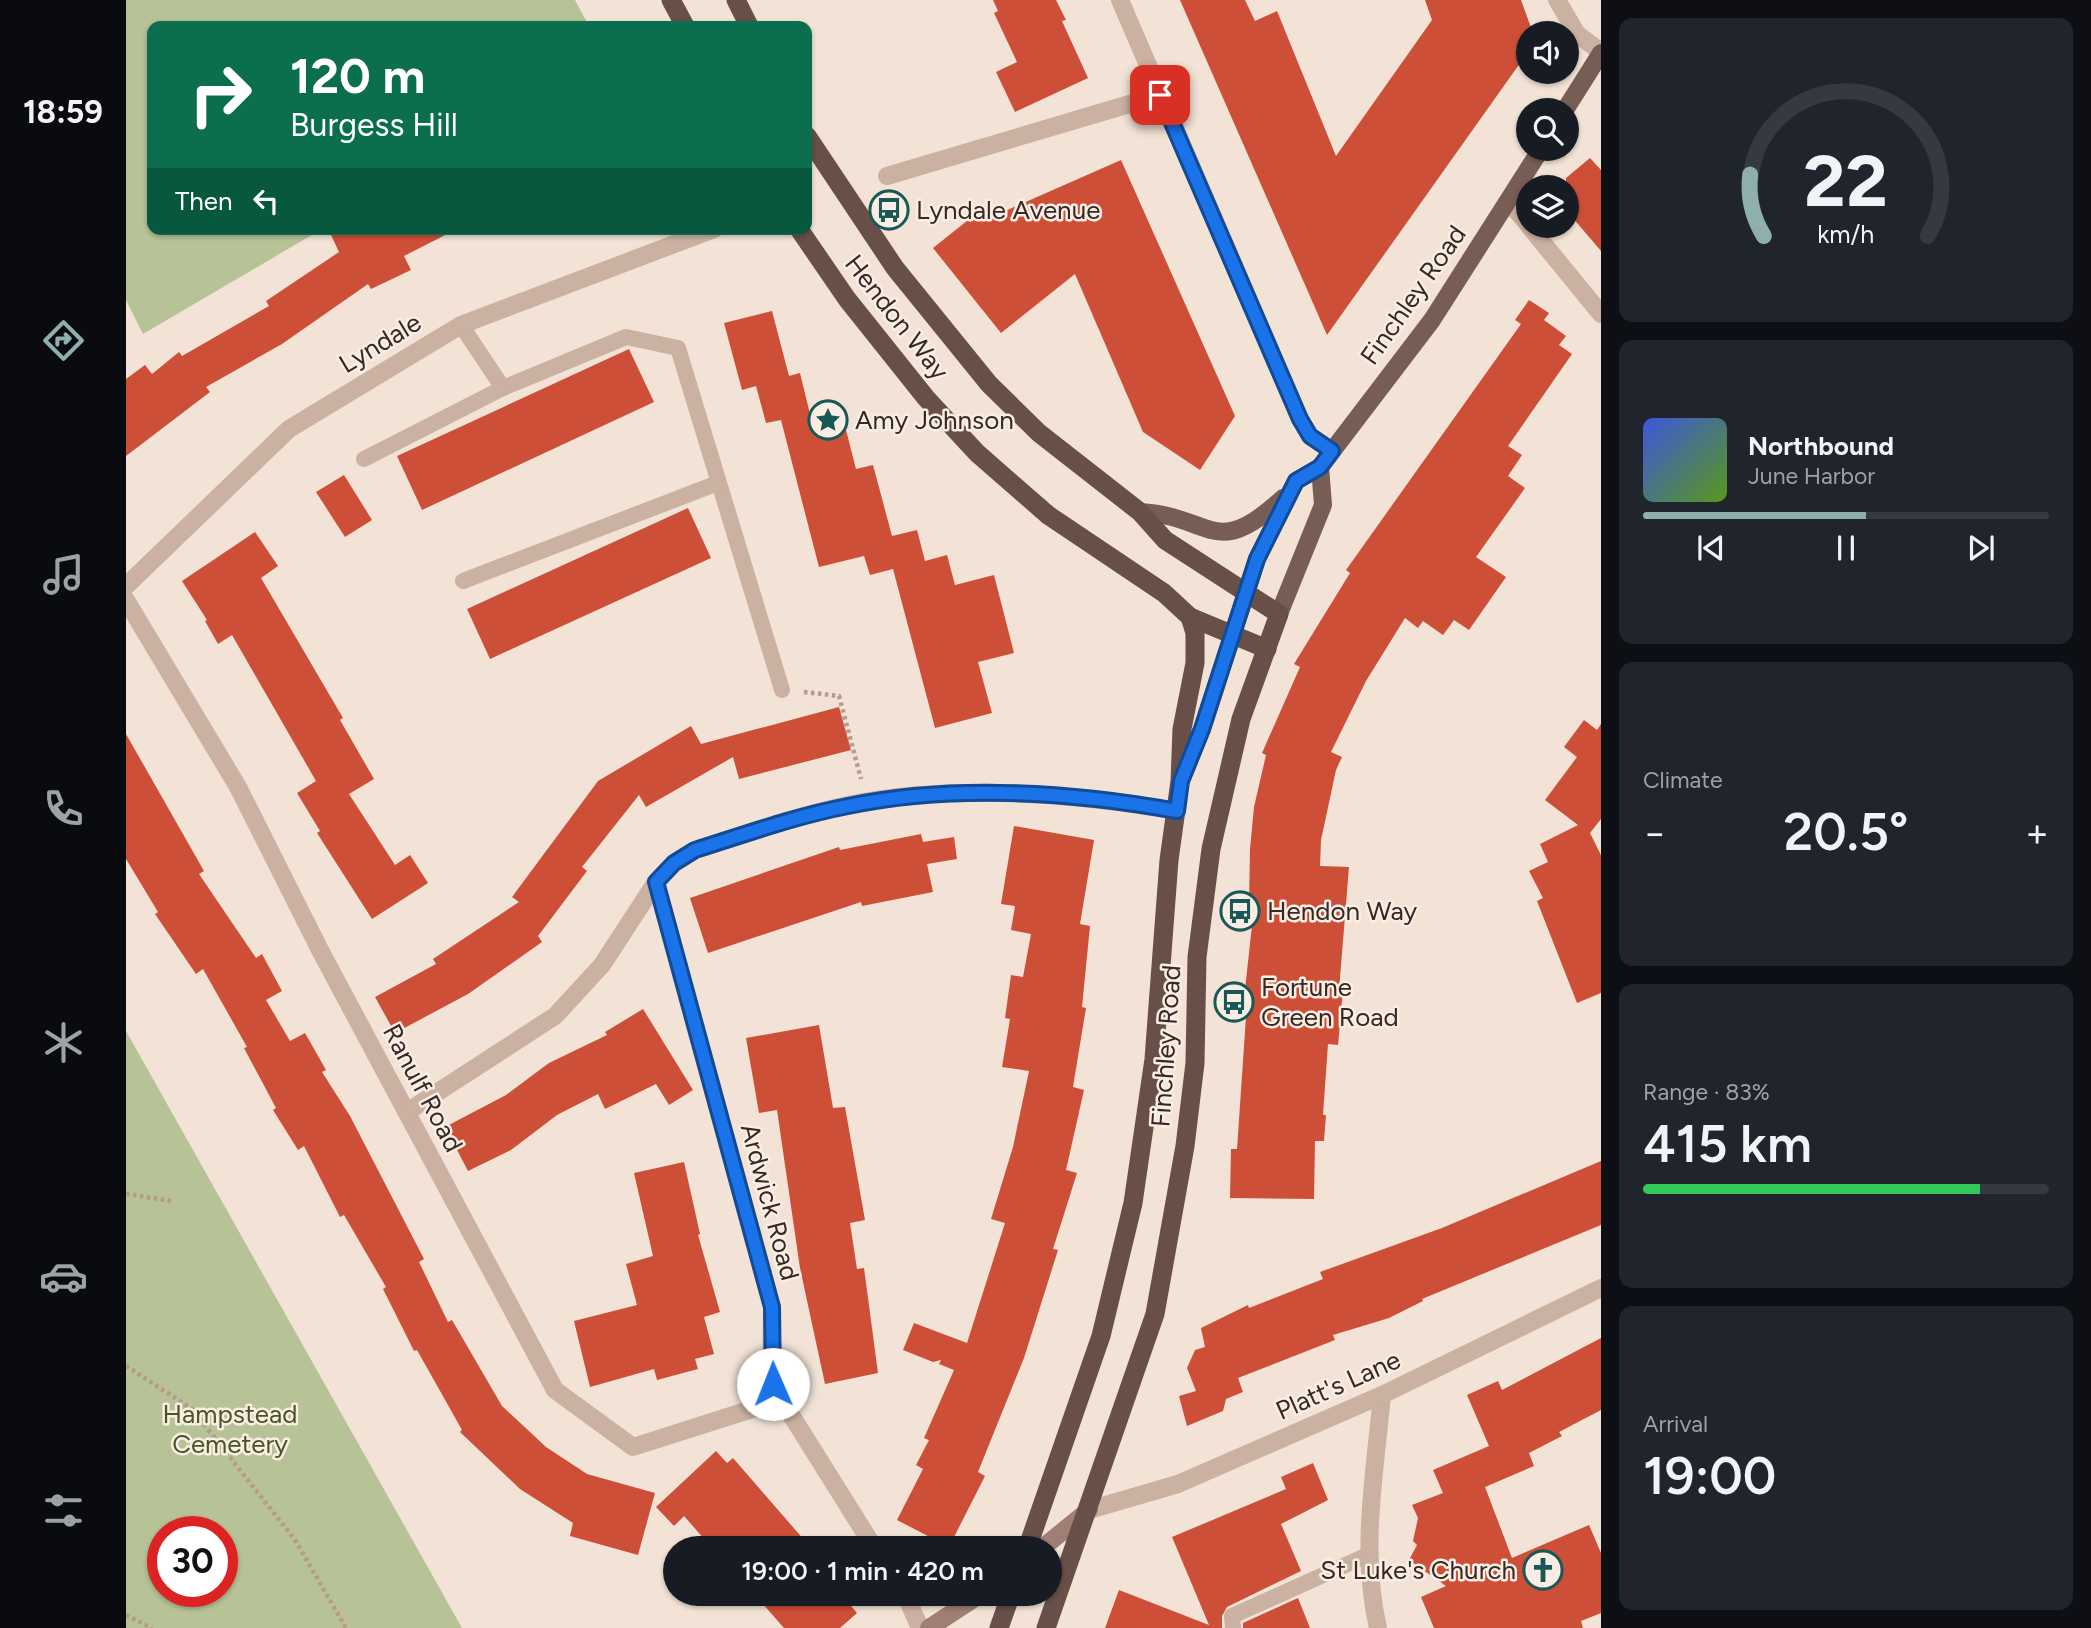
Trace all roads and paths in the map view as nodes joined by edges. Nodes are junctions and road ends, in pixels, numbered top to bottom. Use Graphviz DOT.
graph roads {
  1 [pos="671,0"];
  2 [pos="736,0"];
  3 [pos="1120,0"];
  4 [pos="1557,0"];
  5 [pos="682,21"];
  6 [pos="746,21"];
  7 [pos="1601,53"];
  8 [pos="1160,95"];
  9 [pos="1573,98"];
  10 [pos="812,144"];
  11 [pos="1533,161"];
  12 [pos="887,176"];
  13 [pos="1508,201"];
  14 [pos="1516,210"];
  15 [pos="697,235"];
  16 [pos="803,235"];
  17 [pos="1540,238"];
  18 [pos="1601,314"];
  19 [pos="461,325"];
  20 [pos="503,388"];
  21 [pos="1332,451"];
  22 [pos="364,459"];
  23 [pos="1320,467"];
  24 [pos="1296,481"];
  25 [pos="718,483"];
  26 [pos="1140,512"];
  27 [pos="464,581"];
  28 [pos="126,586"];
  29 [pos="1245,595"];
  30 [pos="126,600"];
  31 [pos="1279,614"];
  32 [pos="1190,617"];
  33 [pos="1232,635"];
  34 [pos="1267,649"];
  35 [pos="782,690"];
  36 [pos="1181,781"];
  37 [pos="867,803"];
  38 [pos="1177,811"];
  39 [pos="656,882"];
  40 [pos="407,1112"];
  41 [pos="126,1194"];
  42 [pos="172,1201"];
  43 [pos="1601,1288"];
  44 [pos="126,1366"];
  45 [pos="1382,1395"];
  46 [pos="771,1403"];
  47 [pos="1089,1510"];
  48 [pos="867,1536"];
  49 [pos="1032,1536"];
  50 [pos="1057,1536"];
  51 [pos="1370,1554"];
  52 [pos="910,1606"];
  53 [pos="963,1606"];
  54 [pos="1007,1606"];
  55 [pos="126,1615"];
  56 [pos="152,1628"];
  57 [pos="346,1628"];
  58 [pos="920,1628"];
  59 [pos="929,1628"];
  60 [pos="999,1628"];
  61 [pos="1046,1628"];
  62 [pos="1233,1628"];
  63 [pos="1378,1628"];
  1 -- 5 [label="highway"];
  2 -- 6 [label="highway"];
  3 -- 8 [label="street"];
  4 -- 7 [label="street"];
  7 -- 9 [label="main road"];
  8 -- 12 [label="street"];
  8 -- 21 [label="street"];
  10 -- 26 [label="highway, Hendon Way"];
  11 -- 13 [label="main road, Finchley Road"];
  13 -- 14 [label="street"];
  13 -- 21 [label="main road, Finchley Road"];
  15 -- 19 [label="street, Lyndale"];
  16 -- 32 [label="highway, Hendon Way"];
  17 -- 18 [label="street"];
  19 -- 20 [label="lane"];
  19 -- 28 [label="street, Lyndale"];
  20 -- 22 [label="lane"];
  20 -- 25 [label="lane"];
  21 -- 23 [label="main road, Finchley Road"];
  23 -- 24 [label="main road, Finchley Road"];
  23 -- 31 [label="main road, Finchley Road"];
  24 -- 26 [label="main road"];
  24 -- 29 [label="main road, Finchley Road"];
  25 -- 27 [label="lane"];
  25 -- 35 [label="lane"];
  26 -- 29 [label="highway, Hendon Way"];
  29 -- 31 [label="highway, Hendon Way"];
  29 -- 33 [label="main road, Finchley Road"];
  30 -- 40 [label="street, Ranulf Road"];
  31 -- 34 [label="highway, Finchley Road"];
  32 -- 33 [label="highway, Hendon Way"];
  32 -- 36 [label="highway"];
  33 -- 34 [label="highway, Hendon Way"];
  33 -- 36 [label="main road, Finchley Road"];
  34 -- 47 [label="highway, Finchley Road"];
  35 -- 37 [label="path"];
  36 -- 38 [label="highway, Finchley Road"];
  37 -- 38 [label="street"];
  37 -- 39 [label="street"];
  38 -- 49 [label="highway, Finchley Road"];
  39 -- 40 [label="street"];
  39 -- 46 [label="street, Ardwick Road"];
  40 -- 46 [label="street, Ranulf Road"];
  41 -- 42 [label="path"];
  43 -- 45 [label="street, Platt's Lane"];
  44 -- 57 [label="path"];
  45 -- 47 [label="street, Platt's Lane"];
  45 -- 51 [label="street"];
  46 -- 48 [label="street"];
  47 -- 50 [label="main road"];
  47 -- 61 [label="highway, Finchley Road"];
  51 -- 62 [label="lane"];
  51 -- 63 [label="street"];
  52 -- 58 [label="street"];
  53 -- 59 [label="main road"];
  54 -- 60 [label="highway"];
  55 -- 56 [label="path"];
}
